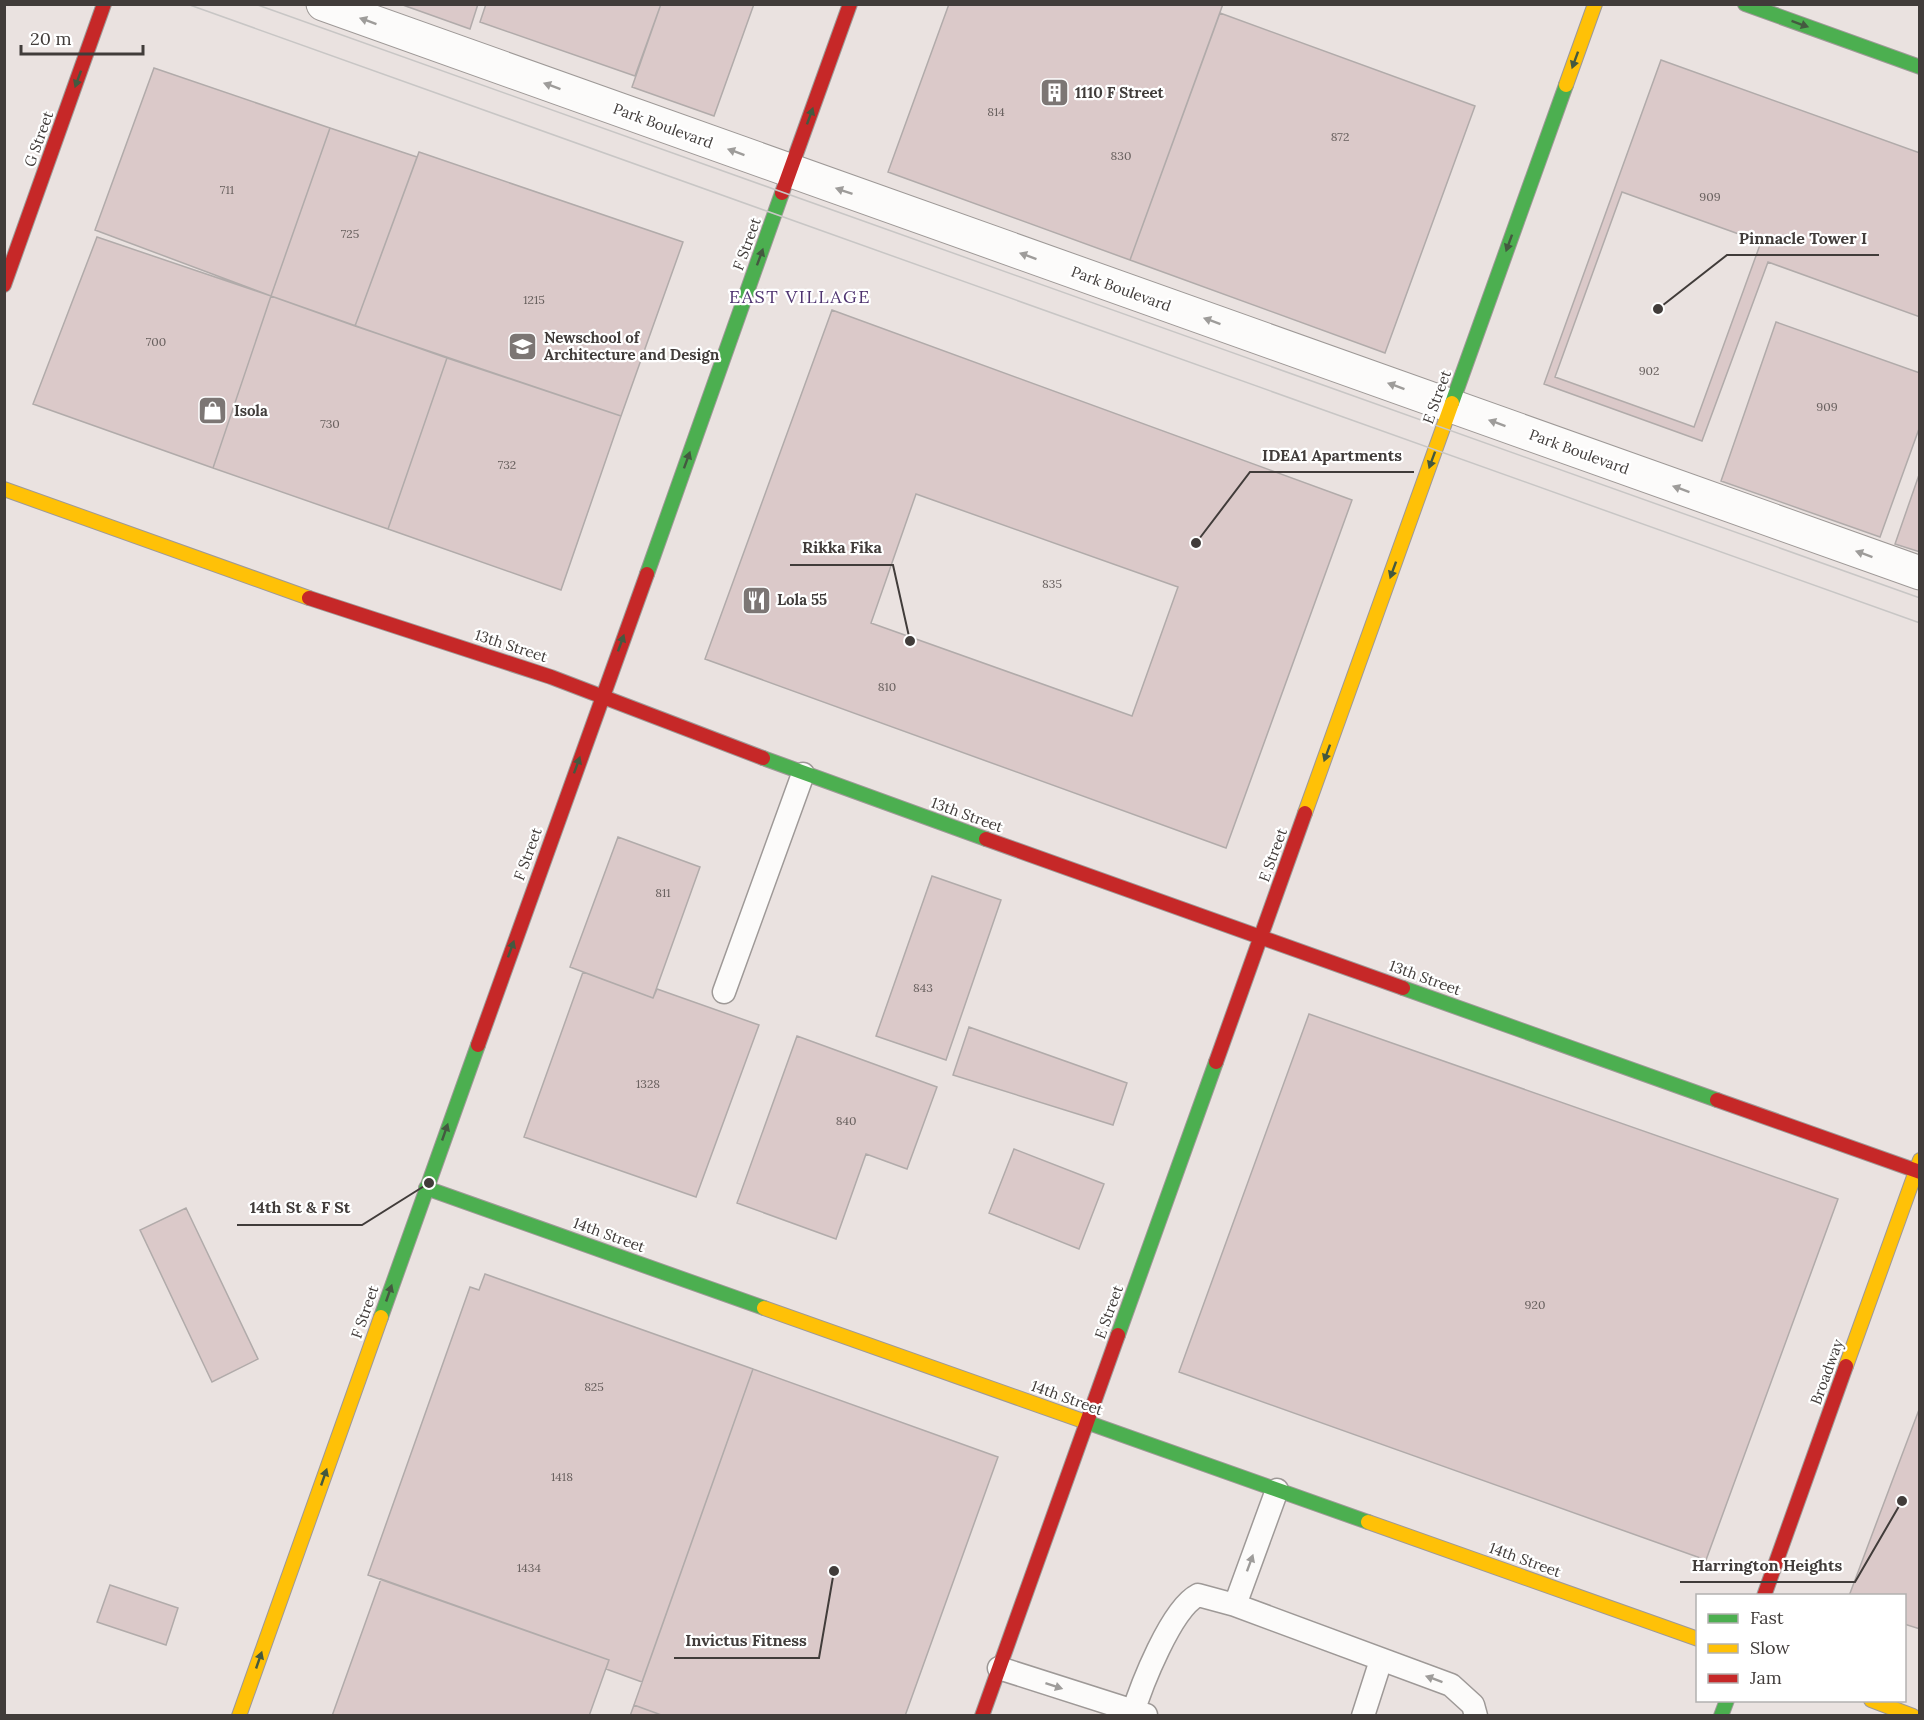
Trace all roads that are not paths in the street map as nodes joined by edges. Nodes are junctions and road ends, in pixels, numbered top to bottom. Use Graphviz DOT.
graph roads {
  1 [pos="105,4"];
  2 [pos="323,4"];
  3 [pos="850,4"];
  4 [pos="1595,4"];
  5 [pos="1745,4"];
  6 [pos="1920,67"];
  7 [pos="791,172"];
  8 [pos="4,285"];
  9 [pos="1451,406"];
  10 [pos="4,489"];
  11 [pos="1920,573"];
  12 [pos="601,698"];
  13 [pos="803,774"];
  14 [pos="1261,937"];
  15 [pos="724,992"];
  16 [pos="1918,1167"];
  17 [pos="426,1188"];
  18 [pos="1087,1422"];
  19 [pos="1277,1490"];
  20 [pos="1765,1594"];
  21 [pos="1235,1605"];
  22 [pos="1696,1638"];
  23 [pos="1382,1660"];
  24 [pos="999,1668"];
  25 [pos="1727,1702"];
  26 [pos="1874,1702"];
  27 [pos="1137,1714"];
  28 [pos="239,1716"];
  29 [pos="982,1716"];
  30 [pos="1363,1716"];
  31 [pos="1476,1716"];
  32 [pos="1721,1716"];
  33 [pos="1913,1716"];
  1 -- 8 [label="street, G Street, one-way"];
  7 -- 2 [label="street, Park Boulevard, one-way"];
  7 -- 3 [label="street, F Street, one-way"];
  4 -- 9 [label="street, E Street, one-way"];
  5 -- 6 [label="street, one-way"];
  9 -- 7 [label="street, Park Boulevard, one-way"];
  12 -- 7 [label="street, F Street, one-way"];
  11 -- 9 [label="street, Park Boulevard, one-way"];
  9 -- 14 [label="street, E Street, one-way"];
  10 -- 12 [label="street, 13th Street"];
  12 -- 13 [label="street, 13th Street"];
  17 -- 12 [label="street, F Street, one-way"];
  13 -- 14 [label="street, 13th Street"];
  13 -- 15 [label="lane"];
  14 -- 16 [label="street, 13th Street"];
  14 -- 18 [label="street, E Street"];
  16 -- 20 [label="street, Broadway"];
  17 -- 18 [label="street, 14th Street"];
  28 -- 17 [label="street, F Street, one-way"];
  18 -- 19 [label="street, 14th Street"];
  18 -- 24 [label="street, E Street"];
  21 -- 19 [label="lane, one-way"];
  19 -- 22 [label="street, 14th Street"];
  21 -- 23 [label="lane"];
  21 -- 27 [label="lane"];
  23 -- 30 [label="lane"];
  31 -- 23 [label="lane, one-way"];
  24 -- 27 [label="lane, one-way"];
  24 -- 29 [label="street, E Street"];
  25 -- 32 [label="street"];
  26 -- 33 [label="street"];
}
